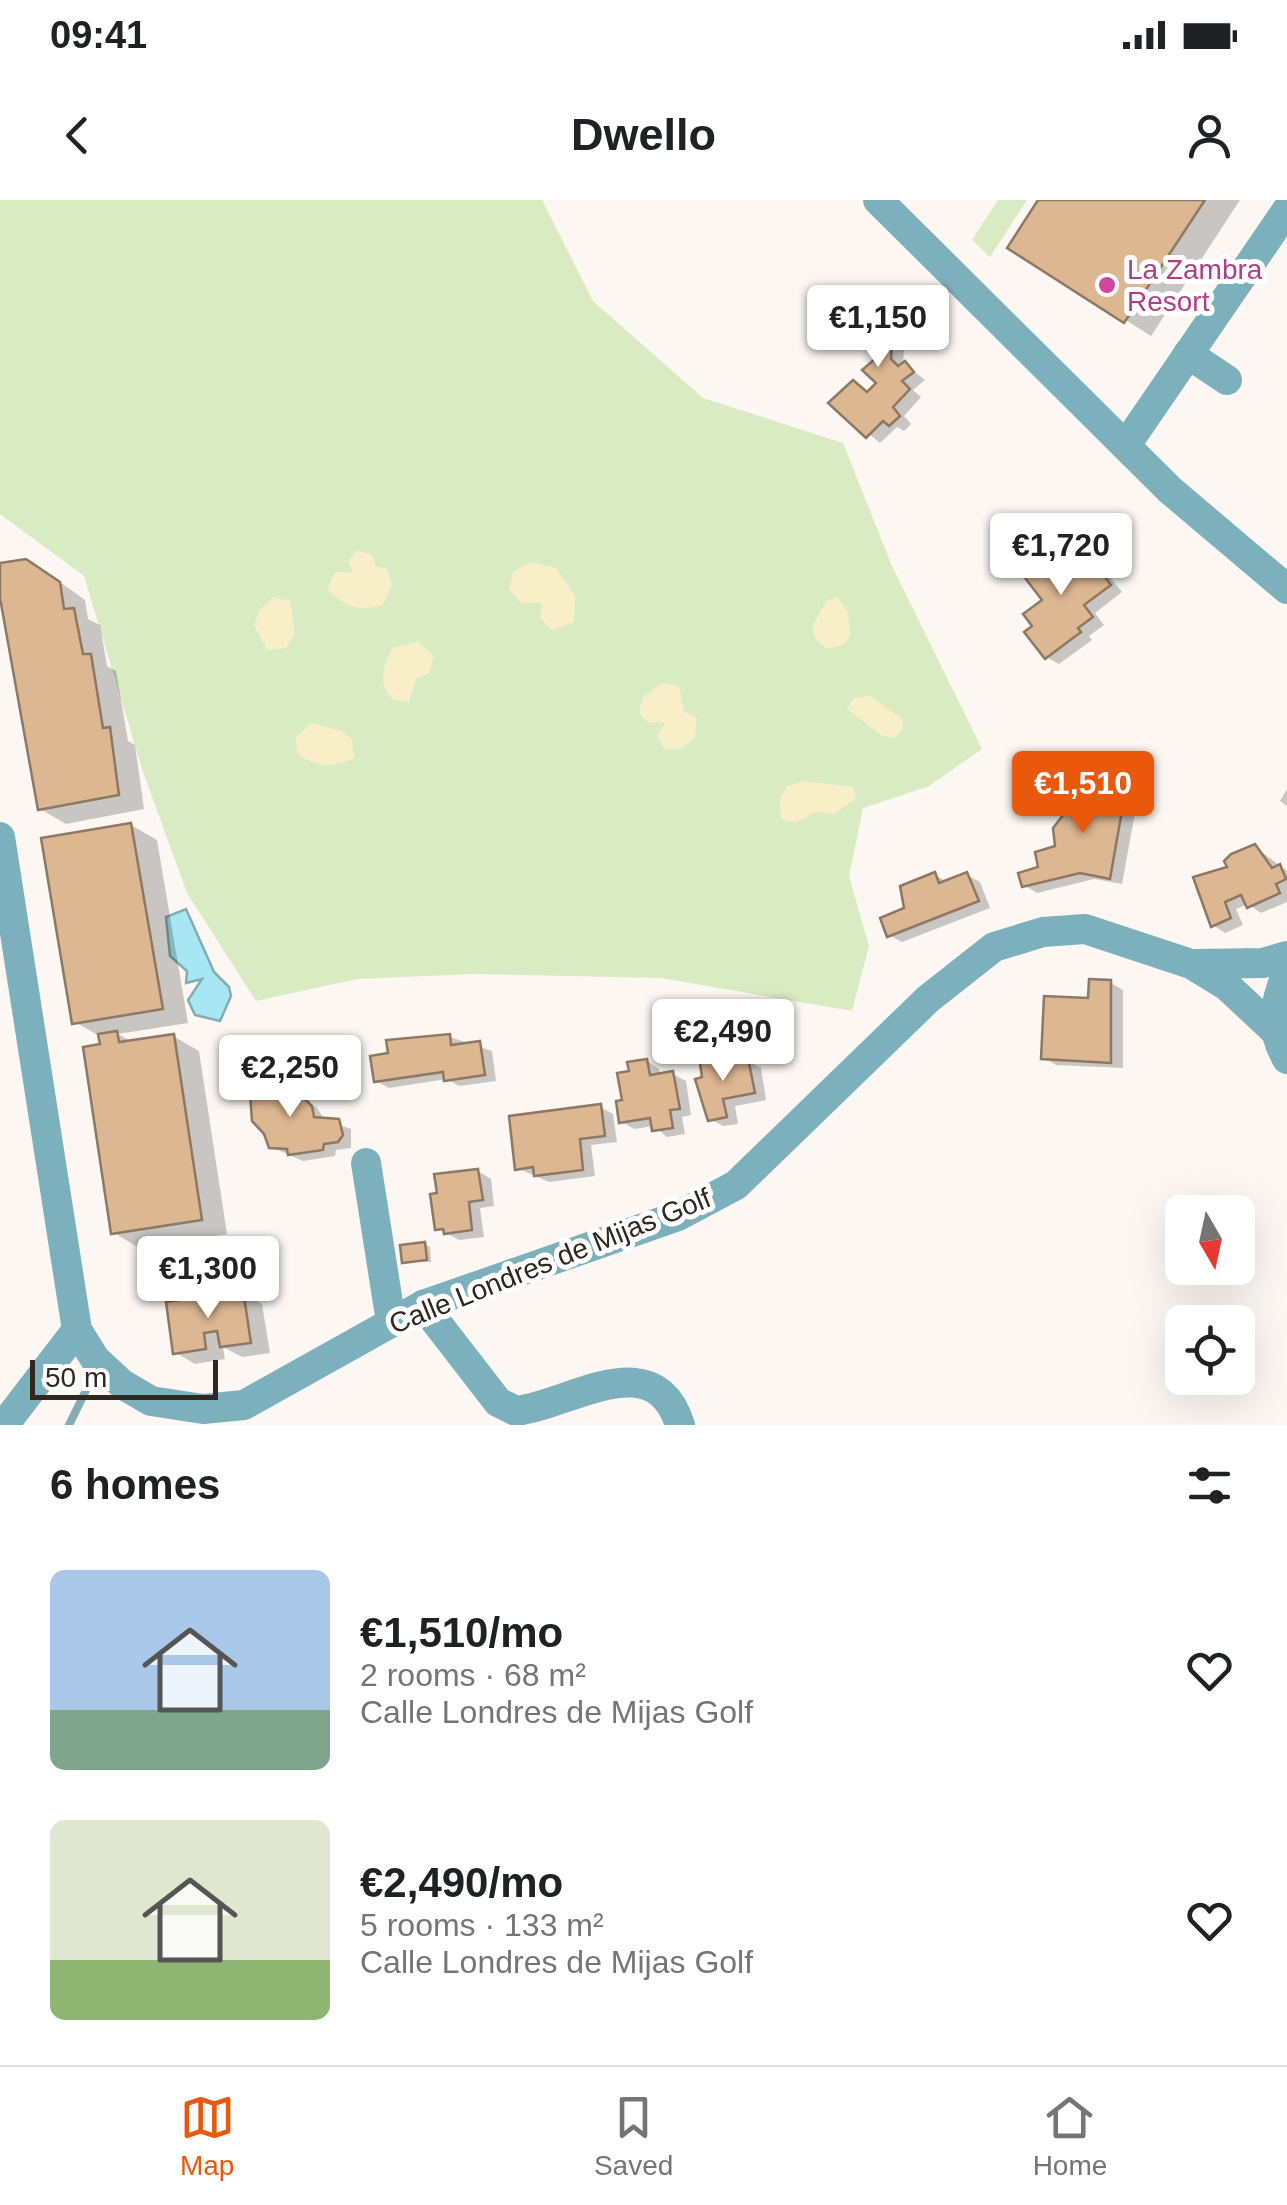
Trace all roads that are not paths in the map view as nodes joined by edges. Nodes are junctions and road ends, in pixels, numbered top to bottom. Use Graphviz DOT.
graph roads {
  1 [pos="878,200"];
  2 [pos="1287,210"];
  3 [pos="1188,354"];
  4 [pos="1227,380"];
  5 [pos="1126,445"];
  6 [pos="1287,588"];
  7 [pos="0,837"];
  8 [pos="1287,956"];
  9 [pos="1192,964"];
  10 [pos="1287,971"];
  11 [pos="1273,1028"];
  12 [pos="1287,1059"];
  13 [pos="366,1163"];
  14 [pos="424,1305"];
  15 [pos="391,1322"];
  16 [pos="78,1330"];
  17 [pos="4,1425"];
  18 [pos="680,1425"];
  1 -- 5 [label="street"];
  2 -- 3 [label="street"];
  3 -- 4 [label="street"];
  3 -- 5 [label="street"];
  5 -- 6 [label="street"];
  7 -- 16 [label="street"];
  8 -- 9 [label="street"];
  9 -- 11 [label="street, Calle Londres de Mijas Golf"];
  9 -- 14 [label="street, Calle Londres de Mijas Golf"];
  10 -- 11 [label="street"];
  11 -- 12 [label="street"];
  13 -- 15 [label="street"];
  14 -- 15 [label="street, Calle Londres de Mijas Golf"];
  14 -- 18 [label="street"];
  15 -- 16 [label="street, Calle Londres de Mijas Golf"];
  16 -- 17 [label="street"];
}
